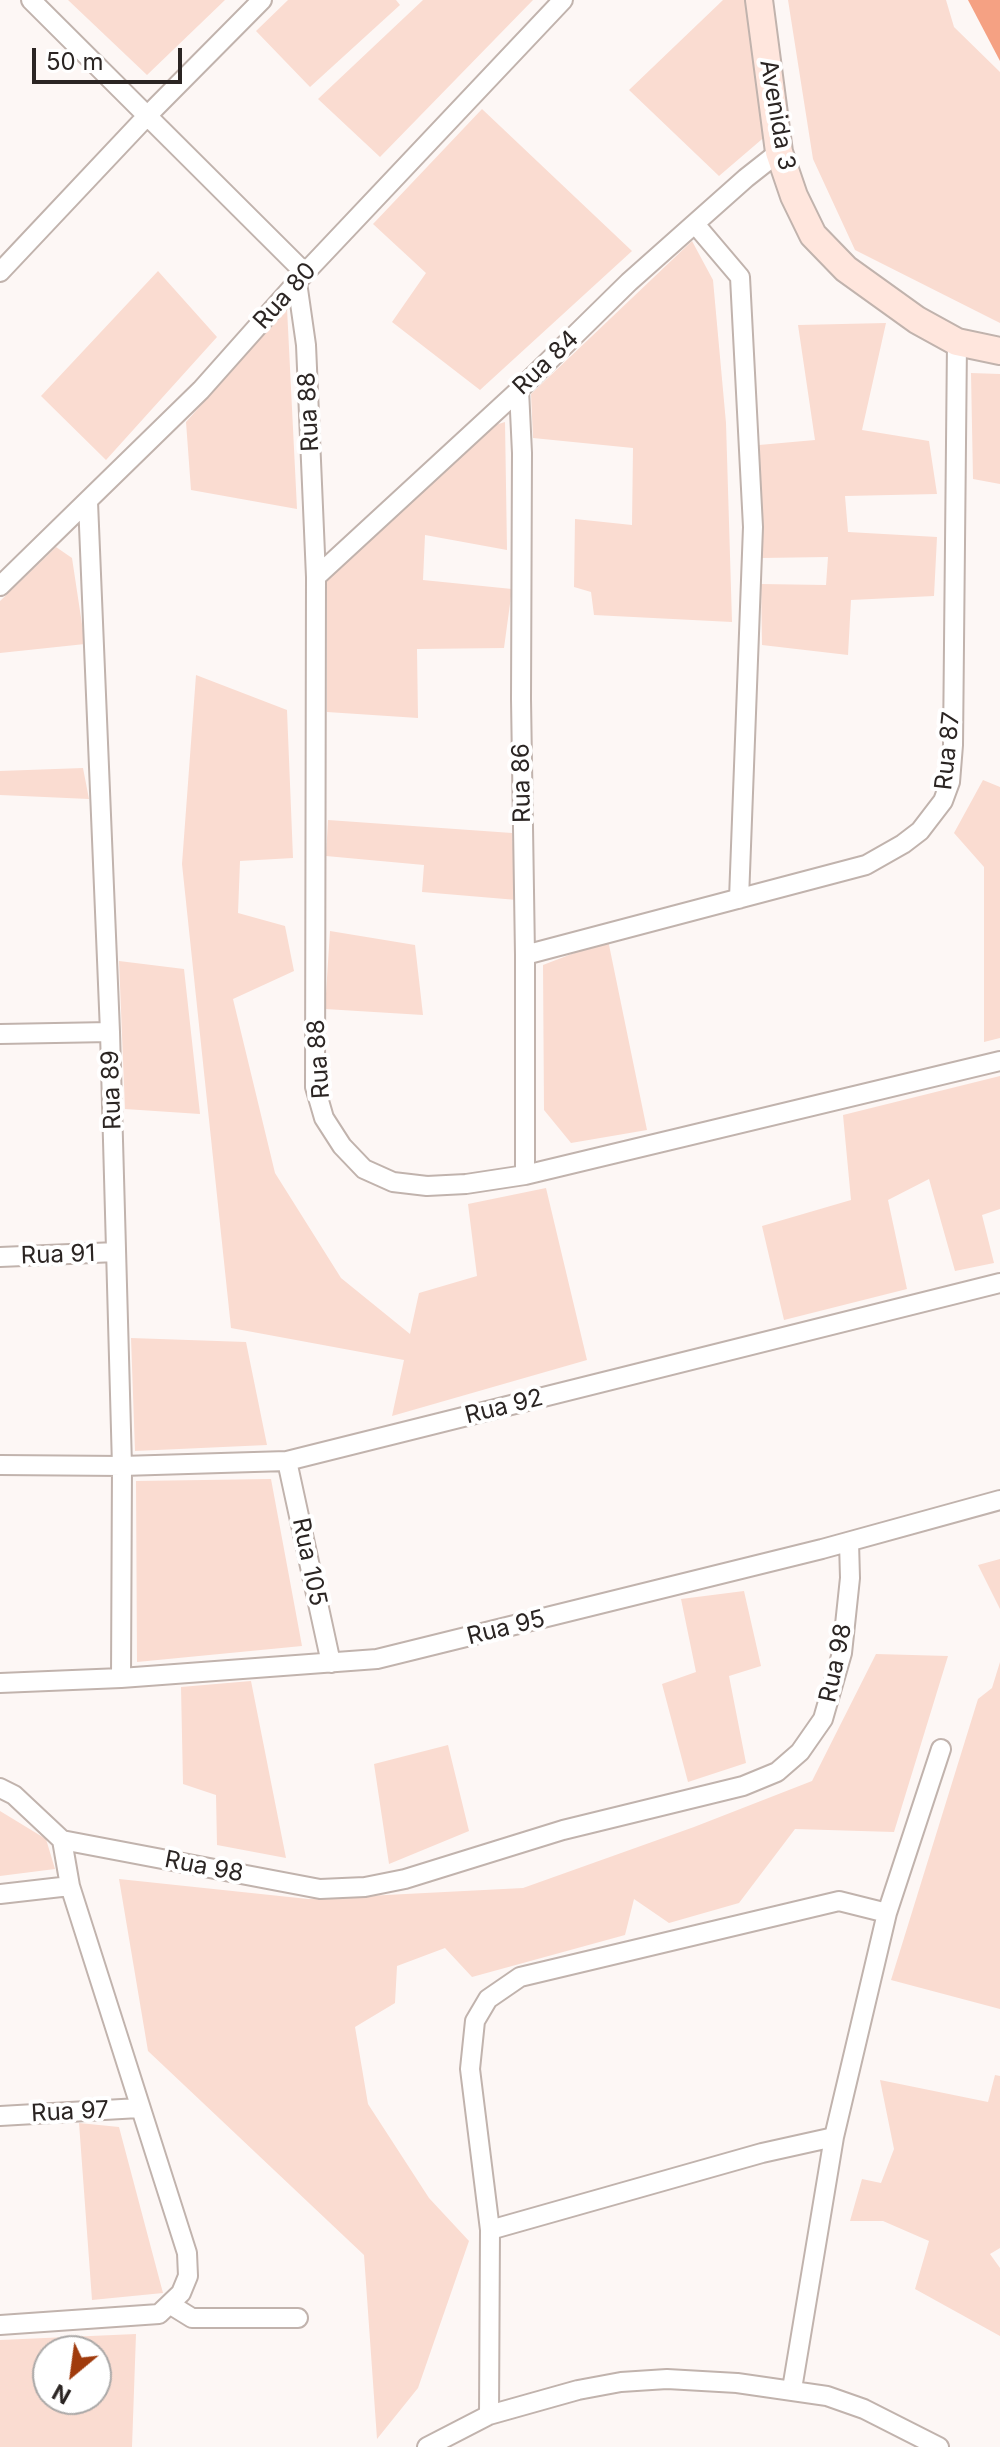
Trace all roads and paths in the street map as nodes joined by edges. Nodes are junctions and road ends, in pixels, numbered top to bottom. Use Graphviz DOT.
graph roads {
  1 [pos="31,0"];
  2 [pos="262,0"];
  3 [pos="563,0"];
  4 [pos="759,0"];
  5 [pos="147,116"];
  6 [pos="779,152"];
  7 [pos="695,224"];
  8 [pos="0,272"];
  9 [pos="301,278"];
  10 [pos="957,342"];
  11 [pos="1000,351"];
  12 [pos="519,390"];
  13 [pos="88,502"];
  14 [pos="316,577"];
  15 [pos="0,586"];
  16 [pos="739,899"];
  17 [pos="525,955"];
  18 [pos="110,1032"];
  19 [pos="0,1034"];
  20 [pos="1000,1061"];
  21 [pos="525,1175"];
  22 [pos="116,1252"];
  23 [pos="0,1257"];
  24 [pos="1000,1283"];
  25 [pos="287,1461"];
  26 [pos="0,1465"];
  27 [pos="122,1466"];
  28 [pos="1000,1500"];
  29 [pos="849,1542"];
  30 [pos="331,1663"];
  31 [pos="121,1678"];
  32 [pos="0,1683"];
  33 [pos="941,1749"];
  34 [pos="0,1788"];
  35 [pos="62,1840"];
  36 [pos="70,1886"];
  37 [pos="0,1894"];
  38 [pos="887,1913"];
  39 [pos="139,2108"];
  40 [pos="0,2116"];
  41 [pos="834,2137"];
  42 [pos="490,2230"];
  43 [pos="171,2305"];
  44 [pos="298,2318"];
  45 [pos="0,2325"];
  46 [pos="792,2389"];
  47 [pos="489,2415"];
  48 [pos="427,2447"];
  49 [pos="939,2447"];
  1 -- 5 [label="street"];
  2 -- 5 [label="street"];
  3 -- 9 [label="street, Rua 80"];
  4 -- 6 [label="main road, Avenida 3"];
  5 -- 8 [label="street"];
  5 -- 9 [label="street"];
  6 -- 7 [label="street, Rua 84"];
  6 -- 10 [label="main road, Avenida 3"];
  7 -- 12 [label="street, Rua 84"];
  7 -- 16 [label="street"];
  9 -- 13 [label="street, Rua 80"];
  9 -- 14 [label="street, Rua 88"];
  10 -- 11 [label="main road, Avenida 3"];
  10 -- 16 [label="street, Rua 87"];
  12 -- 14 [label="street, Rua 84"];
  12 -- 17 [label="street, Rua 86"];
  13 -- 15 [label="street, Rua 80"];
  13 -- 18 [label="street, Rua 89"];
  14 -- 21 [label="street, Rua 88"];
  16 -- 17 [label="street, Rua 87"];
  17 -- 21 [label="street, Rua 86"];
  18 -- 19 [label="street"];
  18 -- 22 [label="street, Rua 89"];
  20 -- 21 [label="street, Rua 88"];
  22 -- 23 [label="street, Rua 91"];
  22 -- 27 [label="street, Rua 89"];
  24 -- 25 [label="street, Rua 92"];
  25 -- 27 [label="street, Rua 92"];
  25 -- 30 [label="street, Rua 105"];
  26 -- 27 [label="street, Rua 92"];
  27 -- 31 [label="street, Rua 89"];
  28 -- 29 [label="street, Rua 95"];
  29 -- 30 [label="street, Rua 95"];
  29 -- 35 [label="street, Rua 98"];
  30 -- 31 [label="street, Rua 95"];
  31 -- 32 [label="street, Rua 95"];
  33 -- 38 [label="street"];
  34 -- 35 [label="street"];
  35 -- 36 [label="street"];
  36 -- 37 [label="street"];
  36 -- 39 [label="street"];
  38 -- 41 [label="street"];
  38 -- 42 [label="street"];
  39 -- 40 [label="street, Rua 97"];
  39 -- 43 [label="street"];
  41 -- 42 [label="street"];
  41 -- 46 [label="street"];
  42 -- 47 [label="street"];
  43 -- 44 [label="street"];
  43 -- 45 [label="street"];
  46 -- 47 [label="street"];
  46 -- 49 [label="street"];
  47 -- 48 [label="street"];
}
